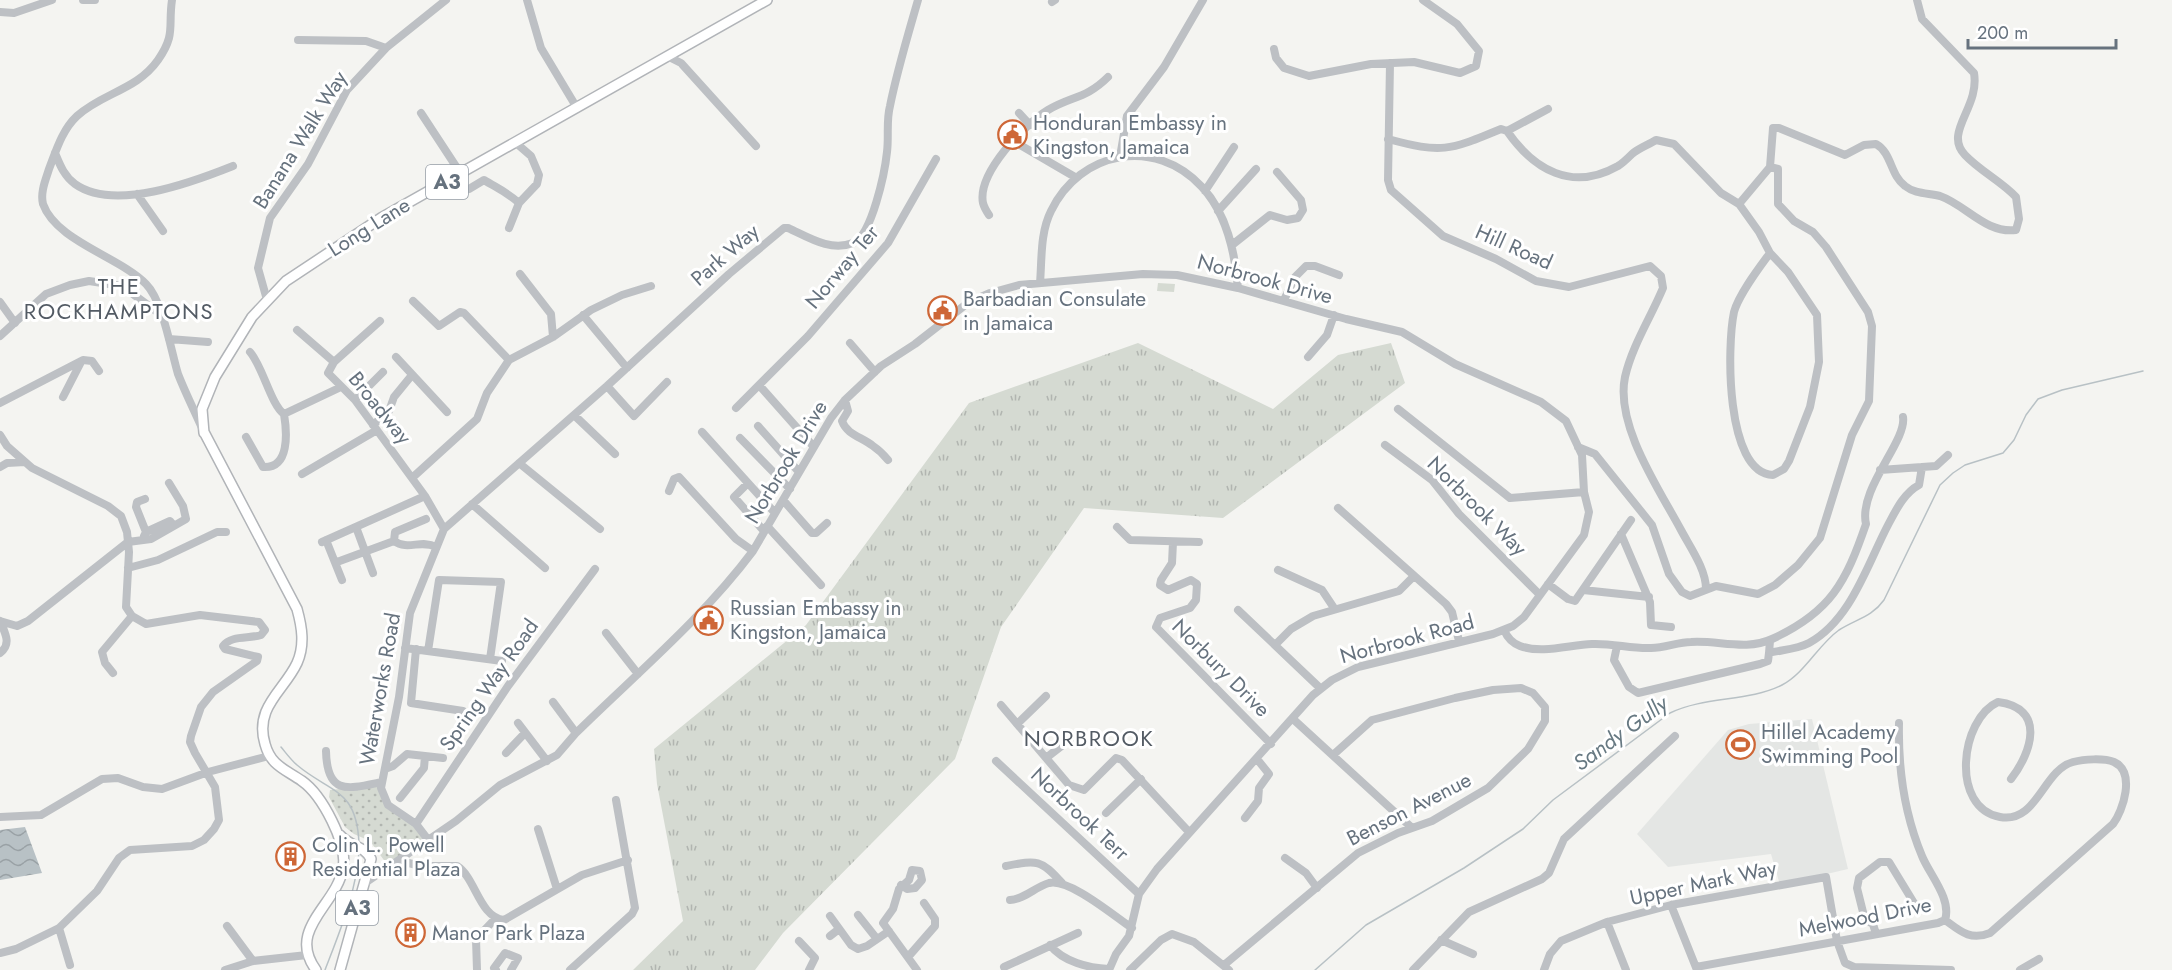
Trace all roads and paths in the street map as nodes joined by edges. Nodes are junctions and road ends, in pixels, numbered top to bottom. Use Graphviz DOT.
graph roads {
  1 [pos="52,0"];
  2 [pos="83,0"];
  3 [pos="95,0"];
  4 [pos="172,0"];
  5 [pos="446,0"];
  6 [pos="527,0"];
  7 [pos="767,0"];
  8 [pos="918,0"];
  9 [pos="1203,0"];
  10 [pos="1423,0"];
  11 [pos="1917,0"];
  12 [pos="0,12"];
  13 [pos="298,40"];
  14 [pos="386,48"];
  15 [pos="1274,49"];
  16 [pos="680,50"];
  17 [pos="669,57"];
  18 [pos="681,63"];
  19 [pos="1390,63"];
  20 [pos="1108,77"];
  21 [pos="577,108"];
  22 [pos="1548,109"];
  23 [pos="421,113"];
  24 [pos="1019,113"];
  25 [pos="1030,125"];
  26 [pos="1507,131"];
  27 [pos="1388,139"];
  28 [pos="1013,141"];
  29 [pos="516,143"];
  30 [pos="756,146"];
  31 [pos="1234,147"];
  32 [pos="55,153"];
  33 [pos="1120,157"];
  34 [pos="936,159"];
  35 [pos="233,166"];
  36 [pos="1770,167"];
  37 [pos="1256,169"];
  38 [pos="1277,172"];
  39 [pos="461,174"];
  40 [pos="1075,177"];
  41 [pos="470,189"];
  42 [pos="1205,191"];
  43 [pos="137,194"];
  44 [pos="519,203"];
  45 [pos="1739,204"];
  46 [pos="1218,211"];
  47 [pos="989,215"];
  48 [pos="509,228"];
  49 [pos="163,231"];
  50 [pos="1232,245"];
  51 [pos="1770,253"];
  52 [pos="520,274"];
  53 [pos="1339,275"];
  54 [pos="1041,283"];
  55 [pos="651,286"];
  56 [pos="1239,288"];
  57 [pos="267,300"];
  58 [pos="1284,300"];
  59 [pos="413,301"];
  60 [pos="0,302"];
  61 [pos="161,314"];
  62 [pos="583,315"];
  63 [pos="1334,315"];
  64 [pos="380,321"];
  65 [pos="15,324"];
  66 [pos="297,330"];
  67 [pos="0,336"];
  68 [pos="553,337"];
  69 [pos="169,339"];
  70 [pos="207,342"];
  71 [pos="850,343"];
  72 [pos="250,352"];
  73 [pos="396,357"];
  74 [pos="1308,357"];
  75 [pos="83,360"];
  76 [pos="509,360"];
  77 [pos="334,362"];
  78 [pos="627,368"];
  79 [pos="99,371"];
  80 [pos="383,372"];
  81 [pos="875,372"];
  82 [pos="412,375"];
  83 [pos="667,382"];
  84 [pos="607,386"];
  85 [pos="759,386"];
  86 [pos="341,387"];
  87 [pos="63,397"];
  88 [pos="355,400"];
  89 [pos="845,400"];
  90 [pos="0,403"];
  91 [pos="736,408"];
  92 [pos="1398,409"];
  93 [pos="447,412"];
  94 [pos="284,414"];
  95 [pos="574,416"];
  96 [pos="1903,417"];
  97 [pos="758,426"];
  98 [pos="375,427"];
  99 [pos="702,432"];
  100 [pos="204,433"];
  101 [pos="0,435"];
  102 [pos="246,437"];
  103 [pos="740,438"];
  104 [pos="1385,445"];
  105 [pos="814,447"];
  106 [pos="1578,447"];
  107 [pos="615,454"];
  108 [pos="1948,455"];
  109 [pos="888,460"];
  110 [pos="26,462"];
  111 [pos="519,463"];
  112 [pos="0,467"];
  113 [pos="1922,467"];
  114 [pos="1880,470"];
  115 [pos="799,472"];
  116 [pos="302,474"];
  117 [pos="412,478"];
  118 [pos="169,483"];
  119 [pos="744,487"];
  120 [pos="789,489"];
  121 [pos="669,491"];
  122 [pos="1584,492"];
  123 [pos="425,496"];
  124 [pos="145,499"];
  125 [pos="783,500"];
  126 [pos="472,504"];
  127 [pos="1338,508"];
  128 [pos="775,513"];
  129 [pos="426,519"];
  130 [pos="1631,520"];
  131 [pos="827,523"];
  132 [pos="356,527"];
  133 [pos="1117,527"];
  134 [pos="444,529"];
  135 [pos="600,529"];
  136 [pos="766,529"];
  137 [pos="226,532"];
  138 [pos="1621,534"];
  139 [pos="145,535"];
  140 [pos="394,541"];
  141 [pos="128,542"];
  142 [pos="1173,542"];
  143 [pos="1199,542"];
  144 [pos="436,547"];
  145 [pos="367,551"];
  146 [pos="753,551"];
  147 [pos="337,562"];
  148 [pos="128,568"];
  149 [pos="545,568"];
  150 [pos="595,569"];
  151 [pos="1278,570"];
  152 [pos="373,573"];
  153 [pos="1414,576"];
  154 [pos="342,580"];
  155 [pos="1549,583"];
  156 [pos="821,585"];
  157 [pos="1706,589"];
  158 [pos="1583,590"];
  159 [pos="1540,595"];
  160 [pos="1648,597"];
  161 [pos="1334,608"];
  162 [pos="1238,610"];
  163 [pos="132,616"];
  164 [pos="0,621"];
  165 [pos="1671,627"];
  166 [pos="1504,630"];
  167 [pos="606,633"];
  168 [pos="1770,640"];
  169 [pos="1458,641"];
  170 [pos="1276,644"];
  171 [pos="1617,646"];
  172 [pos="405,648"];
  173 [pos="416,649"];
  174 [pos="428,651"];
  175 [pos="0,653"];
  176 [pos="1769,654"];
  177 [pos="490,659"];
  178 [pos="501,661"];
  179 [pos="112,673"];
  180 [pos="638,674"];
  181 [pos="1320,688"];
  182 [pos="1046,696"];
  183 [pos="553,702"];
  184 [pos="1001,705"];
  185 [pos="463,711"];
  186 [pos="1293,719"];
  187 [pos="518,723"];
  188 [pos="1899,723"];
  189 [pos="1017,724"];
  190 [pos="525,733"];
  191 [pos="576,733"];
  192 [pos="1675,736"];
  193 [pos="1073,737"];
  194 [pos="1271,744"];
  195 [pos="326,752"];
  196 [pos="506,753"];
  197 [pos="1333,755"];
  198 [pos="269,756"];
  199 [pos="425,756"];
  200 [pos="442,758"];
  201 [pos="1046,758"];
  202 [pos="1257,759"];
  203 [pos="547,761"];
  204 [pos="996,761"];
  205 [pos="385,769"];
  206 [pos="208,772"];
  207 [pos="1141,779"];
  208 [pos="2011,779"];
  209 [pos="382,782"];
  210 [pos="400,798"];
  211 [pos="616,800"];
  212 [pos="1106,813"];
  213 [pos="0,817"];
  214 [pos="1245,818"];
  215 [pos="417,824"];
  216 [pos="334,827"];
  217 [pos="1411,827"];
  218 [pos="538,829"];
  219 [pos="1189,832"];
  220 [pos="429,841"];
  221 [pos="356,847"];
  222 [pos="1286,858"];
  223 [pos="400,861"];
  224 [pos="628,861"];
  225 [pos="372,862"];
  226 [pos="1006,866"];
  227 [pos="344,867"];
  228 [pos="390,867"];
  229 [pos="365,883"];
  230 [pos="1062,883"];
  231 [pos="901,885"];
  232 [pos="1317,888"];
  233 [pos="557,889"];
  234 [pos="1139,894"];
  235 [pos="1010,900"];
  236 [pos="924,903"];
  237 [pos="1914,903"];
  238 [pos="1671,905"];
  239 [pos="858,915"];
  240 [pos="830,916"];
  241 [pos="496,918"];
  242 [pos="1945,920"];
  243 [pos="1607,922"];
  244 [pos="227,926"];
  245 [pos="59,928"];
  246 [pos="1132,928"];
  247 [pos="839,929"];
  248 [pos="889,931"];
  249 [pos="1078,933"];
  250 [pos="1876,934"];
  251 [pos="830,936"];
  252 [pos="877,939"];
  253 [pos="1441,940"];
  254 [pos="799,941"];
  255 [pos="1837,941"];
  256 [pos="1050,945"];
  257 [pos="0,953"];
  258 [pos="1473,954"];
  259 [pos="908,957"];
  260 [pos="2039,959"];
  261 [pos="253,961"];
  262 [pos="310,964"];
  263 [pos="70,965"];
  264 [pos="1004,967"];
  265 [pos="1227,968"];
  266 [pos="1109,969"];
  267 [pos="1697,969"];
  268 [pos="225,970"];
  269 [pos="339,970"];
  270 [pos="477,970"];
  271 [pos="496,970"];
  272 [pos="511,970"];
  273 [pos="570,970"];
  274 [pos="809,970"];
  275 [pos="917,970"];
  276 [pos="1131,970"];
  277 [pos="1413,970"];
  278 [pos="1544,970"];
  279 [pos="1626,970"];
  280 [pos="1951,970"];
  281 [pos="2020,970"];
  1 -- 12 [label="street"];
  2 -- 3 [label="street"];
  4 -- 32 [label="street"];
  5 -- 14 [label="street, Banana Walk Way"];
  6 -- 21 [label="street"];
  7 -- 16 [label="main road, Long Lane / A3"];
  8 -- 78 [label="street, Park Way"];
  9 -- 33 [label="street"];
  10 -- 19 [label="street"];
  11 -- 36 [label="street"];
  13 -- 14 [label="street"];
  14 -- 57 [label="street, Banana Walk Way"];
  15 -- 19 [label="street"];
  16 -- 17 [label="main road, Long Lane / A3"];
  16 -- 18 [label="street"];
  17 -- 18 [label="street"];
  17 -- 21 [label="main road, Long Lane / A3"];
  18 -- 30 [label="street"];
  19 -- 27 [label="street, Hill Road"];
  20 -- 25 [label="street"];
  21 -- 29 [label="main road, Long Lane / A3"];
  22 -- 26 [label="street"];
  23 -- 39 [label="street"];
  24 -- 25 [label="street"];
  25 -- 28 [label="street"];
  26 -- 27 [label="street"];
  26 -- 45 [label="street"];
  27 -- 157 [label="street, Hill Road"];
  28 -- 40 [label="street"];
  28 -- 47 [label="street"];
  29 -- 39 [label="main road, Long Lane / A3"];
  29 -- 44 [label="street"];
  31 -- 42 [label="street"];
  32 -- 43 [label="street"];
  32 -- 61 [label="street"];
  33 -- 40 [label="street"];
  33 -- 42 [label="street"];
  34 -- 85 [label="street, Norway Ter"];
  35 -- 43 [label="street"];
  36 -- 45 [label="street"];
  36 -- 157 [label="street"];
  37 -- 46 [label="street"];
  38 -- 50 [label="street"];
  39 -- 57 [label="main road, Long Lane / A3"];
  40 -- 54 [label="street"];
  41 -- 44 [label="street"];
  42 -- 46 [label="street"];
  43 -- 49 [label="street"];
  44 -- 48 [label="street"];
  45 -- 51 [label="street"];
  46 -- 50 [label="street"];
  50 -- 56 [label="street"];
  51 -- 51 [label="street"];
  52 -- 68 [label="street"];
  53 -- 58 [label="street"];
  54 -- 56 [label="street, Norbrook Drive"];
  54 -- 81 [label="street, Norbrook Drive"];
  55 -- 62 [label="street"];
  56 -- 58 [label="street, Norbrook Drive"];
  57 -- 100 [label="main road, Long Lane / A3"];
  58 -- 63 [label="street, Norbrook Drive"];
  59 -- 76 [label="street"];
  60 -- 65 [label="street"];
  61 -- 65 [label="street"];
  61 -- 69 [label="street"];
  62 -- 68 [label="street"];
  62 -- 78 [label="street"];
  63 -- 74 [label="street"];
  63 -- 106 [label="street, Norbrook Drive"];
  64 -- 77 [label="street, Broadway"];
  65 -- 67 [label="street"];
  66 -- 77 [label="street"];
  68 -- 76 [label="street"];
  69 -- 70 [label="street"];
  69 -- 100 [label="street"];
  71 -- 81 [label="street"];
  72 -- 94 [label="street"];
  73 -- 82 [label="street"];
  75 -- 79 [label="street"];
  75 -- 87 [label="street"];
  75 -- 90 [label="street"];
  76 -- 117 [label="street"];
  77 -- 86 [label="street, Broadway"];
  78 -- 84 [label="street, Park Way"];
  80 -- 88 [label="street"];
  81 -- 89 [label="street, Norbrook Drive"];
  82 -- 93 [label="street"];
  82 -- 98 [label="street"];
  83 -- 84 [label="street"];
  84 -- 95 [label="street, Park Way"];
  85 -- 91 [label="street, Norway Ter"];
  85 -- 105 [label="street"];
  86 -- 88 [label="street, Broadway"];
  86 -- 94 [label="street"];
  88 -- 98 [label="street, Broadway"];
  89 -- 105 [label="street, Norbrook Drive"];
  89 -- 109 [label="street"];
  92 -- 122 [label="street"];
  94 -- 102 [label="street"];
  95 -- 107 [label="street"];
  95 -- 111 [label="street, Park Way"];
  96 -- 114 [label="street"];
  97 -- 115 [label="street"];
  98 -- 116 [label="street"];
  98 -- 117 [label="street, Broadway"];
  99 -- 128 [label="street"];
  100 -- 198 [label="main road, A3"];
  101 -- 110 [label="street"];
  103 -- 120 [label="street"];
  104 -- 159 [label="street, Norbrook Way"];
  105 -- 115 [label="street, Norbrook Drive"];
  106 -- 122 [label="street, Norbrook Road"];
  106 -- 157 [label="street"];
  108 -- 113 [label="street"];
  110 -- 112 [label="street"];
  110 -- 141 [label="street"];
  111 -- 126 [label="street, Park Way"];
  111 -- 135 [label="street"];
  113 -- 114 [label="street"];
  113 -- 176 [label="street"];
  114 -- 168 [label="street"];
  115 -- 120 [label="street, Norbrook Drive"];
  117 -- 123 [label="street, Broadway"];
  118 -- 139 [label="street"];
  119 -- 136 [label="street"];
  120 -- 125 [label="street, Norbrook Drive"];
  121 -- 146 [label="street"];
  122 -- 155 [label="street, Norbrook Road"];
  123 -- 132 [label="street"];
  123 -- 134 [label="street, Broadway"];
  124 -- 139 [label="street"];
  125 -- 128 [label="street, Norbrook Drive"];
  125 -- 131 [label="street"];
  126 -- 134 [label="street, Park Way"];
  126 -- 149 [label="street"];
  127 -- 153 [label="street"];
  128 -- 136 [label="street, Norbrook Drive"];
  129 -- 140 [label="street"];
  130 -- 138 [label="street"];
  132 -- 145 [label="street"];
  132 -- 147 [label="street"];
  133 -- 142 [label="street"];
  134 -- 144 [label="street, Waterworks Road"];
  136 -- 146 [label="street, Norbrook Drive"];
  136 -- 156 [label="street"];
  137 -- 148 [label="street"];
  138 -- 158 [label="street"];
  138 -- 160 [label="street"];
  139 -- 141 [label="street"];
  140 -- 144 [label="street"];
  140 -- 145 [label="street"];
  141 -- 148 [label="street"];
  141 -- 164 [label="street"];
  142 -- 143 [label="street"];
  142 -- 194 [label="street, Norbury Drive"];
  144 -- 172 [label="street, Waterworks Road"];
  145 -- 147 [label="street"];
  145 -- 152 [label="street"];
  146 -- 180 [label="street, Norbrook Drive"];
  147 -- 154 [label="street"];
  148 -- 163 [label="street"];
  150 -- 215 [label="street, Spring Way Road"];
  151 -- 161 [label="street"];
  153 -- 161 [label="street"];
  153 -- 169 [label="street"];
  155 -- 158 [label="street"];
  155 -- 159 [label="street, Norbrook Road"];
  158 -- 160 [label="street"];
  159 -- 166 [label="street, Norbrook Road"];
  160 -- 165 [label="street"];
  161 -- 170 [label="street"];
  162 -- 170 [label="street"];
  163 -- 179 [label="street"];
  163 -- 206 [label="street"];
  164 -- 175 [label="street"];
  166 -- 169 [label="street, Norbrook Road"];
  166 -- 171 [label="street"];
  167 -- 180 [label="street"];
  168 -- 171 [label="street"];
  168 -- 176 [label="street"];
  169 -- 181 [label="street, Norbrook Road"];
  170 -- 181 [label="street"];
  171 -- 176 [label="street"];
  172 -- 173 [label="street"];
  172 -- 205 [label="street, Waterworks Road"];
  173 -- 174 [label="street"];
  173 -- 185 [label="street"];
  174 -- 177 [label="street"];
  174 -- 177 [label="street"];
  177 -- 178 [label="street"];
  180 -- 191 [label="street, Norbrook Drive"];
  181 -- 186 [label="street, Norbrook Road"];
  182 -- 189 [label="street"];
  183 -- 191 [label="street"];
  184 -- 189 [label="street"];
  186 -- 194 [label="street, Norbrook Road"];
  186 -- 197 [label="street"];
  187 -- 190 [label="street"];
  188 -- 242 [label="street, Melwood Drive"];
  189 -- 201 [label="street"];
  190 -- 196 [label="street"];
  190 -- 203 [label="street"];
  191 -- 203 [label="street, Norbrook Drive"];
  192 -- 253 [label="street"];
  193 -- 201 [label="street"];
  194 -- 202 [label="street, Norbrook Road"];
  195 -- 209 [label="street"];
  197 -- 217 [label="street"];
  197 -- 217 [label="street, Benson Avenue"];
  198 -- 206 [label="street"];
  198 -- 216 [label="main road, A3"];
  199 -- 200 [label="street"];
  199 -- 205 [label="street"];
  199 -- 210 [label="street"];
  201 -- 207 [label="street"];
  202 -- 214 [label="street"];
  202 -- 219 [label="street, Norbrook Road"];
  203 -- 220 [label="street, Norbrook Drive"];
  204 -- 234 [label="street, Norbrook Terr"];
  205 -- 209 [label="street, Waterworks Road"];
  206 -- 213 [label="street"];
  206 -- 245 [label="street"];
  207 -- 212 [label="street"];
  207 -- 219 [label="street"];
  208 -- 242 [label="street"];
  209 -- 215 [label="street, Waterworks Road"];
  211 -- 224 [label="street"];
  215 -- 220 [label="street, Waterworks Road"];
  216 -- 221 [label="main road, A3"];
  216 -- 227 [label="main road, A3"];
  217 -- 232 [label="street, Benson Avenue"];
  218 -- 233 [label="street"];
  219 -- 234 [label="street, Norbrook Road"];
  220 -- 223 [label="street, Norbrook Drive"];
  221 -- 225 [label="main road, A3"];
  221 -- 227 [label="main road"];
  222 -- 232 [label="street"];
  223 -- 228 [label="street, Norbrook Drive"];
  223 -- 241 [label="street"];
  224 -- 233 [label="street"];
  224 -- 273 [label="street"];
  225 -- 228 [label="street"];
  225 -- 229 [label="main road, A3"];
  226 -- 230 [label="street"];
  227 -- 262 [label="main road, A3"];
  228 -- 229 [label="street, Norbrook Drive"];
  229 -- 269 [label="main road, A3"];
  230 -- 235 [label="street"];
  230 -- 246 [label="street"];
  231 -- 248 [label="street"];
  232 -- 265 [label="street, Benson Avenue"];
  233 -- 241 [label="street"];
  234 -- 246 [label="street, Norbrook Road"];
  236 -- 259 [label="street"];
  237 -- 250 [label="street"];
  238 -- 243 [label="street, Upper Mark Way"];
  238 -- 255 [label="street, Upper Mark Way"];
  238 -- 267 [label="street"];
  239 -- 252 [label="street"];
  240 -- 247 [label="street"];
  241 -- 270 [label="street"];
  242 -- 250 [label="street, Melwood Drive"];
  243 -- 278 [label="street, Upper Mark Way"];
  243 -- 279 [label="street"];
  244 -- 261 [label="street"];
  245 -- 257 [label="street"];
  245 -- 263 [label="street"];
  246 -- 266 [label="street, Norbrook Road"];
  247 -- 251 [label="street"];
  247 -- 252 [label="street"];
  248 -- 252 [label="street"];
  248 -- 259 [label="street"];
  249 -- 256 [label="street"];
  250 -- 255 [label="street, Melwood Drive"];
  253 -- 258 [label="street"];
  253 -- 277 [label="street"];
  254 -- 274 [label="street"];
  255 -- 267 [label="street, Melwood Drive"];
  255 -- 280 [label="street"];
  256 -- 264 [label="street"];
  256 -- 266 [label="street"];
  259 -- 275 [label="street"];
  260 -- 281 [label="street"];
  261 -- 262 [label="street"];
  261 -- 268 [label="street"];
  265 -- 276 [label="street"];
  271 -- 272 [label="street"];
}
